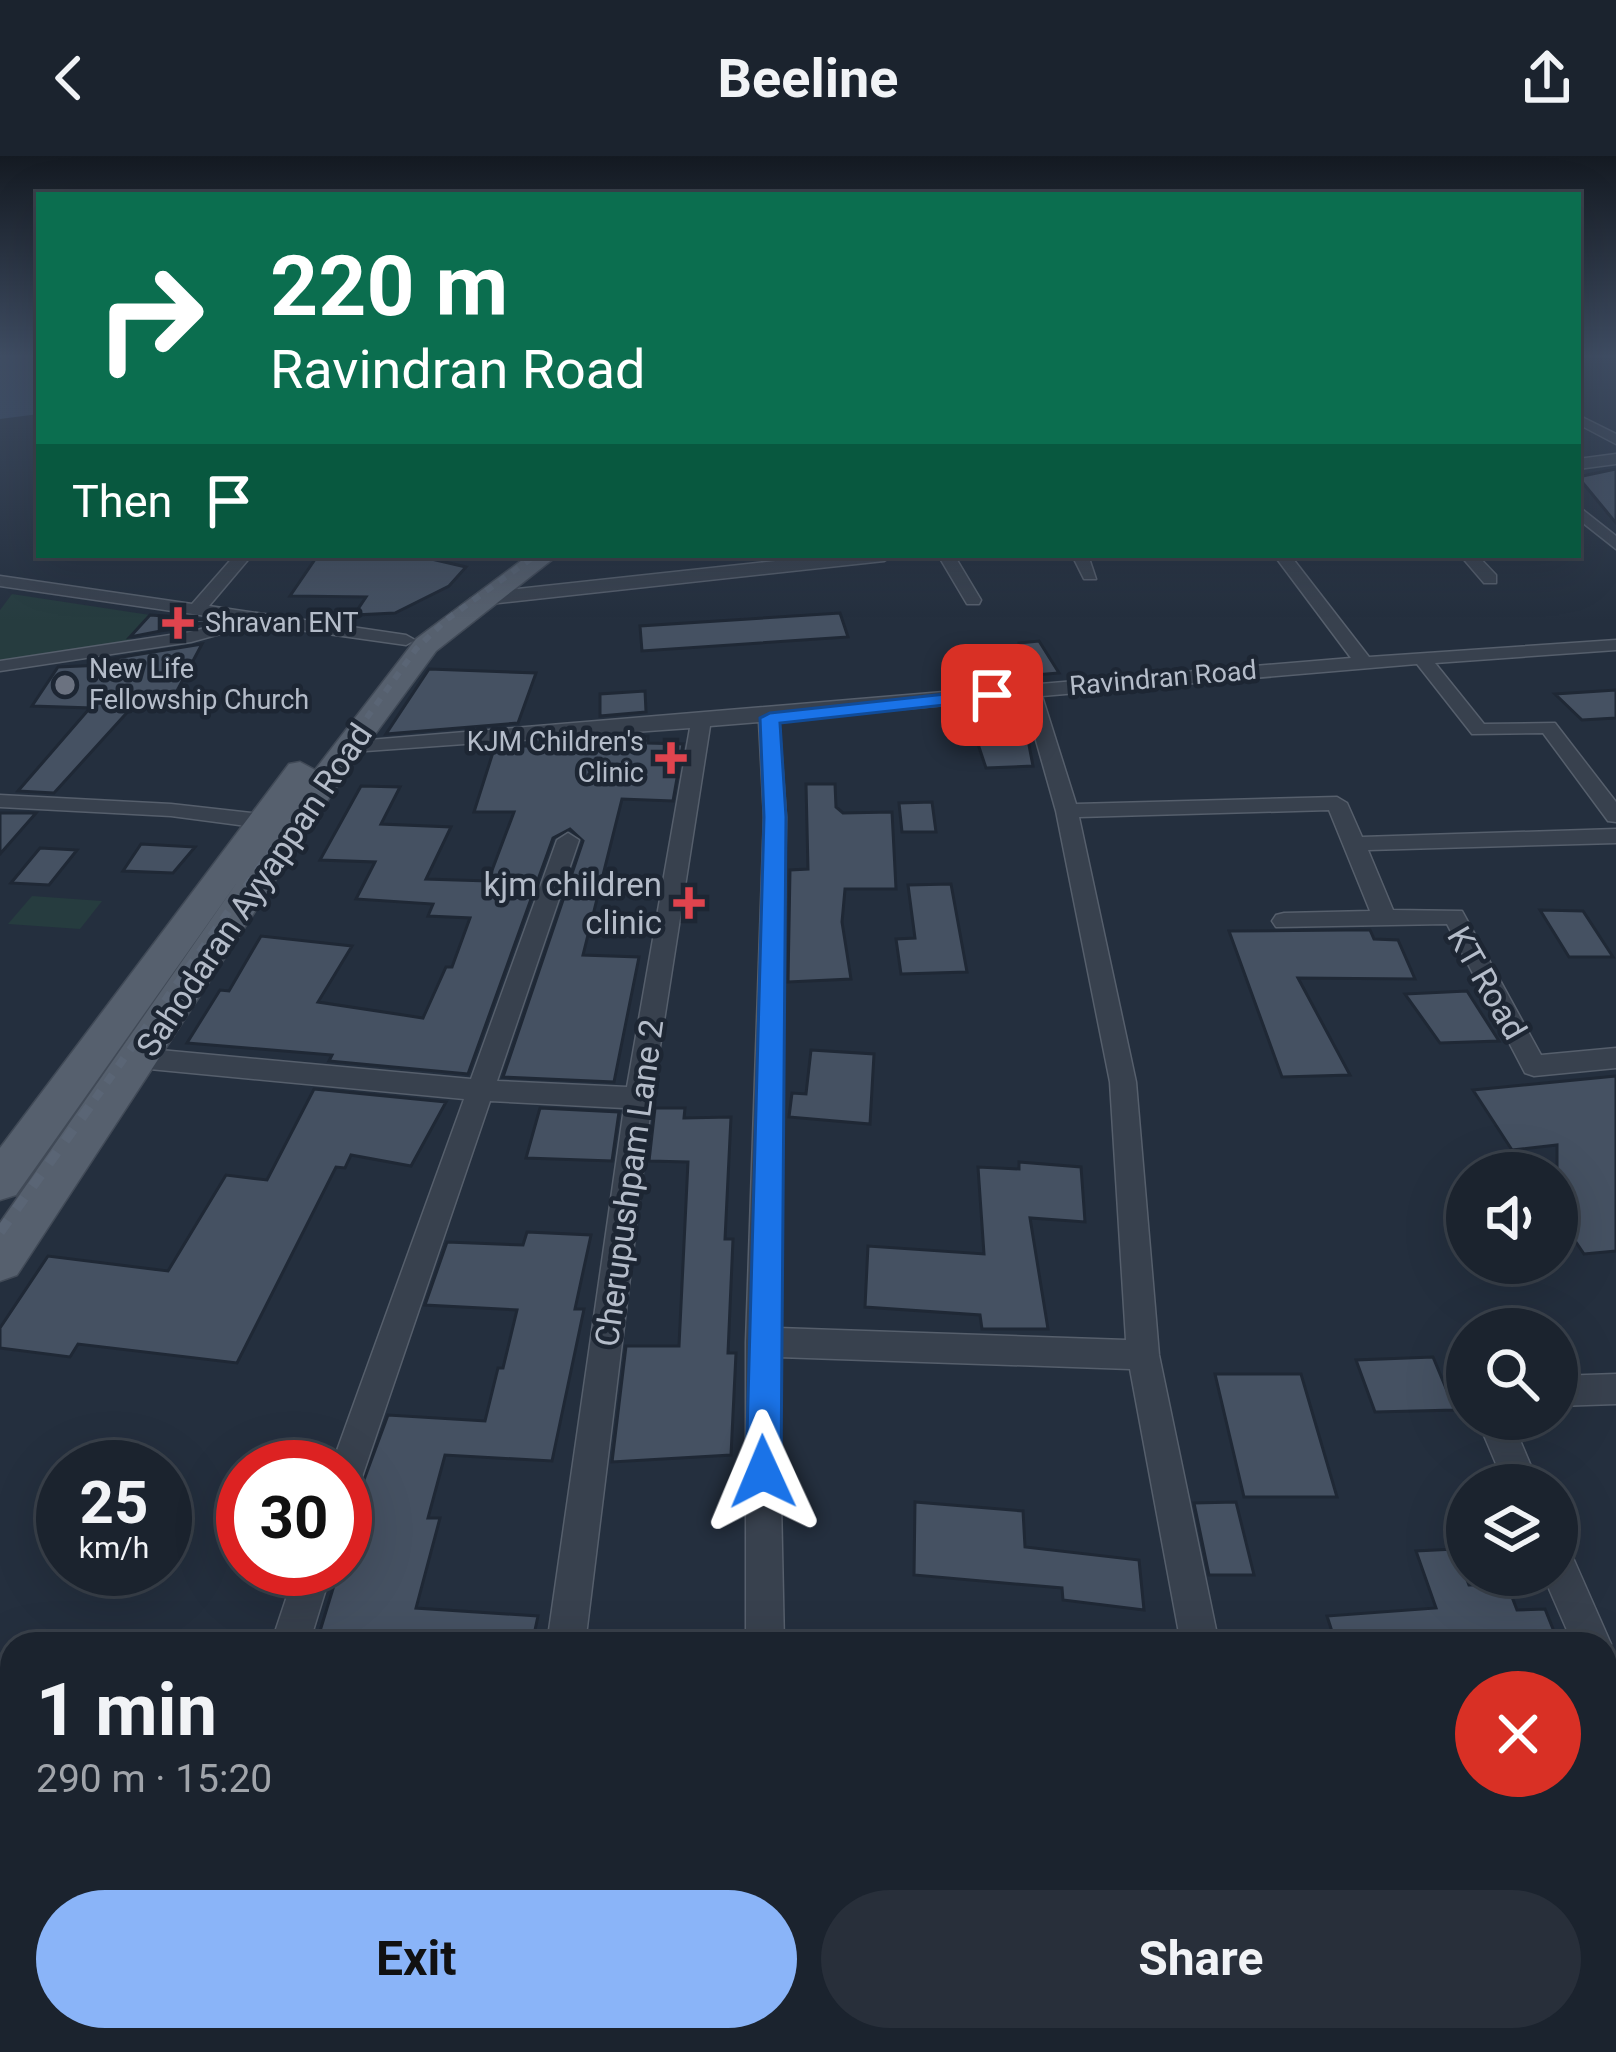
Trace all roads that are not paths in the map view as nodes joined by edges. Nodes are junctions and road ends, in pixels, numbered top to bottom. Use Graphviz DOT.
graph roads {
  1 [pos="1616,459"];
  2 [pos="1581,464"];
  3 [pos="1581,514"];
  4 [pos="1616,544"];
  5 [pos="241,558"];
  6 [pos="513,558"];
  7 [pos="542,558"];
  8 [pos="856,558"];
  9 [pos="948,558"];
  10 [pos="1081,558"];
  11 [pos="1284,558"];
  12 [pos="1471,558"];
  13 [pos="1090,576"];
  14 [pos="1490,579"];
  15 [pos="0,581"];
  16 [pos="480,599"];
  17 [pos="973,600"];
  18 [pos="198,608"];
  19 [pos="267,617"];
  20 [pos="416,643"];
  21 [pos="1616,645"];
  22 [pos="1421,657"];
  23 [pos="1363,660"];
  24 [pos="10,664"];
  25 [pos="1031,690"];
  26 [pos="0,691"];
  27 [pos="770,718"];
  28 [pos="701,723"];
  29 [pos="352,746"];
  30 [pos="0,801"];
  31 [pos="1066,811"];
  32 [pos="1616,816"];
  33 [pos="261,821"];
  34 [pos="1616,836"];
  35 [pos="568,840"];
  36 [pos="1355,844"];
  37 [pos="1385,919"];
  38 [pos="1284,921"];
  39 [pos="139,1058"];
  40 [pos="1616,1058"];
  41 [pos="479,1090"];
  42 [pos="638,1098"];
  43 [pos="0,1182"];
  44 [pos="0,1262"];
  45 [pos="762,1342"];
  46 [pos="1143,1355"];
  47 [pos="1616,1389"];
  48 [pos="1578,1390"];
  49 [pos="358,1440"];
  50 [pos="305,1596"];
  51 [pos="1571,1596"];
  52 [pos="294,1632"];
  53 [pos="568,1632"];
  54 [pos="765,1632"];
  55 [pos="1198,1632"];
  56 [pos="1587,1632"];
  1 -- 2 [label="street"];
  3 -- 4 [label="street"];
  5 -- 18 [label="street"];
  6 -- 20 [label="main road, Sahodaran Ayyappan Road"];
  7 -- 16 [label="main road, Sahodaran Ayyappan Road"];
  8 -- 16 [label="street"];
  9 -- 17 [label="street"];
  10 -- 13 [label="street"];
  11 -- 23 [label="street"];
  12 -- 14 [label="street"];
  15 -- 18 [label="street"];
  16 -- 20 [label="main road, Sahodaran Ayyappan Road"];
  18 -- 19 [label="street"];
  19 -- 20 [label="street"];
  19 -- 24 [label="street"];
  20 -- 29 [label="main road, Sahodaran Ayyappan Road"];
  20 -- 33 [label="main road, Sahodaran Ayyappan Road"];
  21 -- 22 [label="street, Ravindran Road"];
  22 -- 23 [label="street, Ravindran Road"];
  22 -- 32 [label="street"];
  23 -- 25 [label="street, Ravindran Road"];
  24 -- 26 [label="street"];
  25 -- 27 [label="street, Ravindran Road"];
  25 -- 31 [label="street"];
  27 -- 28 [label="street, Ravindran Road"];
  27 -- 45 [label="street"];
  28 -- 29 [label="street, Ravindran Road"];
  28 -- 42 [label="street, Cherupushpam Lane 2"];
  29 -- 39 [label="main road, Sahodaran Ayyappan Road"];
  30 -- 33 [label="street"];
  31 -- 36 [label="street"];
  31 -- 46 [label="street"];
  33 -- 43 [label="main road, Sahodaran Ayyappan Road"];
  34 -- 36 [label="street"];
  35 -- 41 [label="street"];
  36 -- 37 [label="street"];
  37 -- 38 [label="street"];
  37 -- 40 [label="street, KT Road"];
  39 -- 41 [label="street"];
  39 -- 44 [label="main road, Sahodaran Ayyappan Road"];
  41 -- 42 [label="street"];
  41 -- 49 [label="street"];
  42 -- 53 [label="street, Cherupushpam Lane 2"];
  45 -- 46 [label="street"];
  45 -- 54 [label="street"];
  46 -- 55 [label="street"];
  47 -- 48 [label="street"];
  50 -- 52 [label="street"];
  51 -- 56 [label="street"];
}
